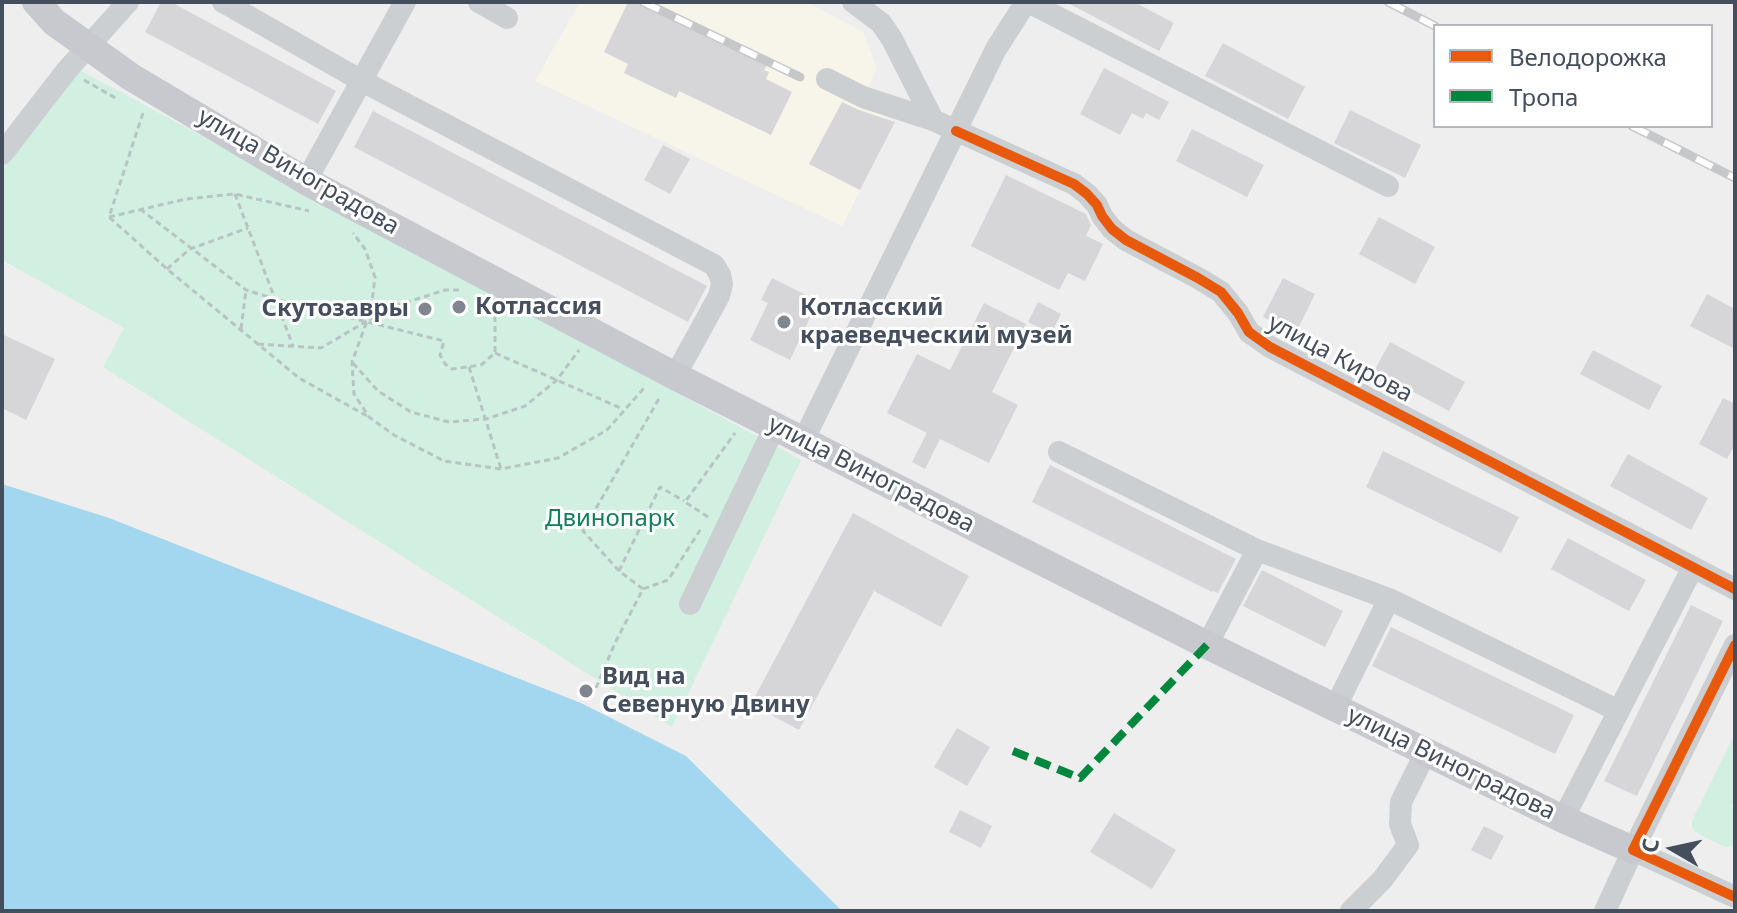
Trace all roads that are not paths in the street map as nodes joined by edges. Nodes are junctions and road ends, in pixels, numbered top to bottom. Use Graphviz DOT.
graph roads {
  1 [pos="36,2"];
  2 [pos="128,2"];
  3 [pos="223,2"];
  4 [pos="405,2"];
  5 [pos="479,2"];
  6 [pos="853,2"];
  7 [pos="1027,2"];
  8 [pos="507,18"];
  9 [pos="87,46"];
  10 [pos="827,79"];
  11 [pos="362,81"];
  12 [pos="933,120"];
  13 [pos="956,131"];
  14 [pos="2,154"];
  15 [pos="306,181"];
  16 [pos="1388,186"];
  17 [pos="675,376"];
  18 [pos="775,426"];
  19 [pos="803,441"];
  20 [pos="1059,452"];
  21 [pos="1257,550"];
  22 [pos="1693,567"];
  23 [pos="1735,589"];
  24 [pos="1389,599"];
  25 [pos="690,604"];
  26 [pos="1207,645"];
  27 [pos="1735,645"];
  28 [pos="1335,708"];
  29 [pos="1619,711"];
  30 [pos="1426,752"];
  31 [pos="1563,819"];
  32 [pos="1633,850"];
  33 [pos="1735,897"];
  34 [pos="1351,911"];
  35 [pos="1605,911"];
  1 -- 9 [label="main road, улица Виноградова"];
  2 -- 9 [label="street"];
  3 -- 11 [label="street"];
  4 -- 11 [label="street"];
  5 -- 8 [label="street"];
  6 -- 12 [label="street"];
  7 -- 13 [label="street"];
  7 -- 16 [label="street"];
  9 -- 14 [label="street"];
  9 -- 15 [label="main road, улица Виноградова"];
  10 -- 12 [label="street, улица Кирова"];
  11 -- 15 [label="street"];
  11 -- 17 [label="street"];
  12 -- 13 [label="street, улица Кирова"];
  13 -- 19 [label="street"];
  13 -- 22 [label="street, улица Кирова"];
  15 -- 17 [label="main road, улица Виноградова"];
  17 -- 18 [label="main road, улица Виноградова"];
  18 -- 19 [label="main road, улица Виноградова"];
  18 -- 25 [label="street"];
  19 -- 26 [label="main road, улица Виноградова"];
  20 -- 21 [label="street"];
  21 -- 24 [label="street"];
  21 -- 26 [label="street"];
  22 -- 23 [label="street, улица Кирова"];
  22 -- 29 [label="street"];
  24 -- 28 [label="street"];
  24 -- 29 [label="street"];
  26 -- 28 [label="main road, улица Виноградова"];
  27 -- 32 [label="street"];
  28 -- 30 [label="main road, улица Виноградова"];
  29 -- 31 [label="street"];
  30 -- 31 [label="main road, улица Виноградова"];
  30 -- 34 [label="street"];
  31 -- 32 [label="main road, улица Виноградова"];
  32 -- 33 [label="street, улица Виноградова"];
  32 -- 35 [label="street"];
}
